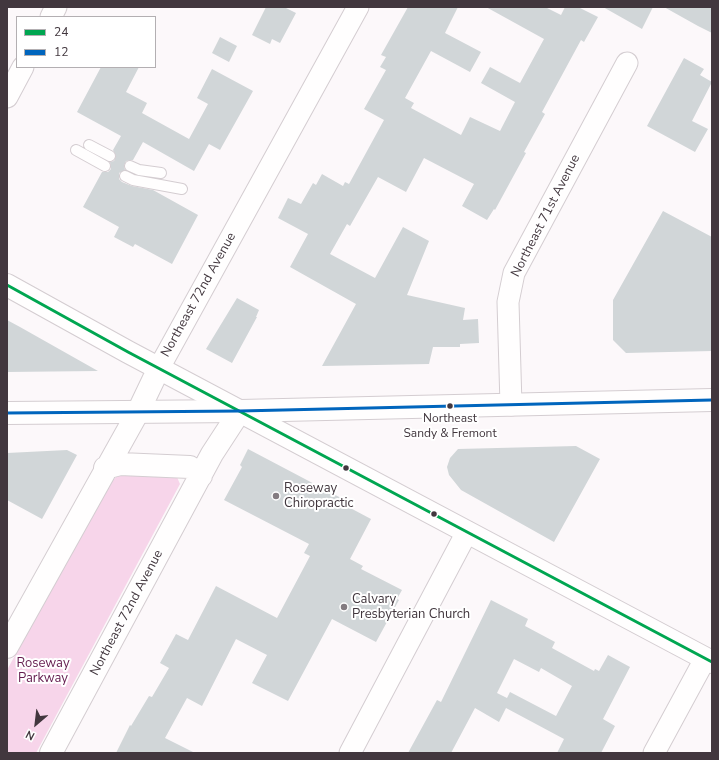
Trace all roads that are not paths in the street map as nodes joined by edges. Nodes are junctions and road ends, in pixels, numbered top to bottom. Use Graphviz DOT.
graph roads {
  1 [pos="56,7"];
  2 [pos="358,7"];
  3 [pos="52,16"];
  4 [pos="627,63"];
  5 [pos="22,68"];
  6 [pos="7,97"];
  7 [pos="89,145"];
  8 [pos="76,150"];
  9 [pos="110,156"];
  10 [pos="105,166"];
  11 [pos="130,166"];
  12 [pos="161,173"];
  13 [pos="125,176"];
  14 [pos="182,189"];
  15 [pos="7,285"];
  16 [pos="159,368"];
  17 [pos="712,400"];
  18 [pos="511,405"];
  19 [pos="240,411"];
  20 [pos="138,412"];
  21 [pos="7,413"];
  22 [pos="105,468"];
  23 [pos="201,476"];
  24 [pos="467,532"];
  25 [pos="7,647"];
  26 [pos="709,660"];
  27 [pos="52,753"];
  28 [pos="350,753"];
  29 [pos="654,753"];
  1 -- 3 [label="street"];
  2 -- 16 [label="street, Northeast 72nd Avenue"];
  4 -- 18 [label="street, Northeast 71st Avenue"];
  5 -- 6 [label="street"];
  7 -- 9 [label="lane"];
  8 -- 10 [label="lane"];
  11 -- 12 [label="lane"];
  13 -- 14 [label="lane"];
  15 -- 16 [label="main road"];
  16 -- 19 [label="main road"];
  16 -- 20 [label="main road, Northeast 72nd Avenue"];
  17 -- 18 [label="main road"];
  18 -- 19 [label="main road"];
  19 -- 20 [label="main road"];
  19 -- 23 [label="main road, Northeast 72nd Avenue"];
  19 -- 24 [label="main road"];
  20 -- 21 [label="main road"];
  20 -- 22 [label="main road, Northeast 72nd Avenue"];
  22 -- 23 [label="main road"];
  22 -- 25 [label="main road, Northeast 72nd Avenue"];
  23 -- 27 [label="main road, Northeast 72nd Avenue"];
  24 -- 26 [label="main road"];
  24 -- 28 [label="street"];
  26 -- 29 [label="street"];
}
